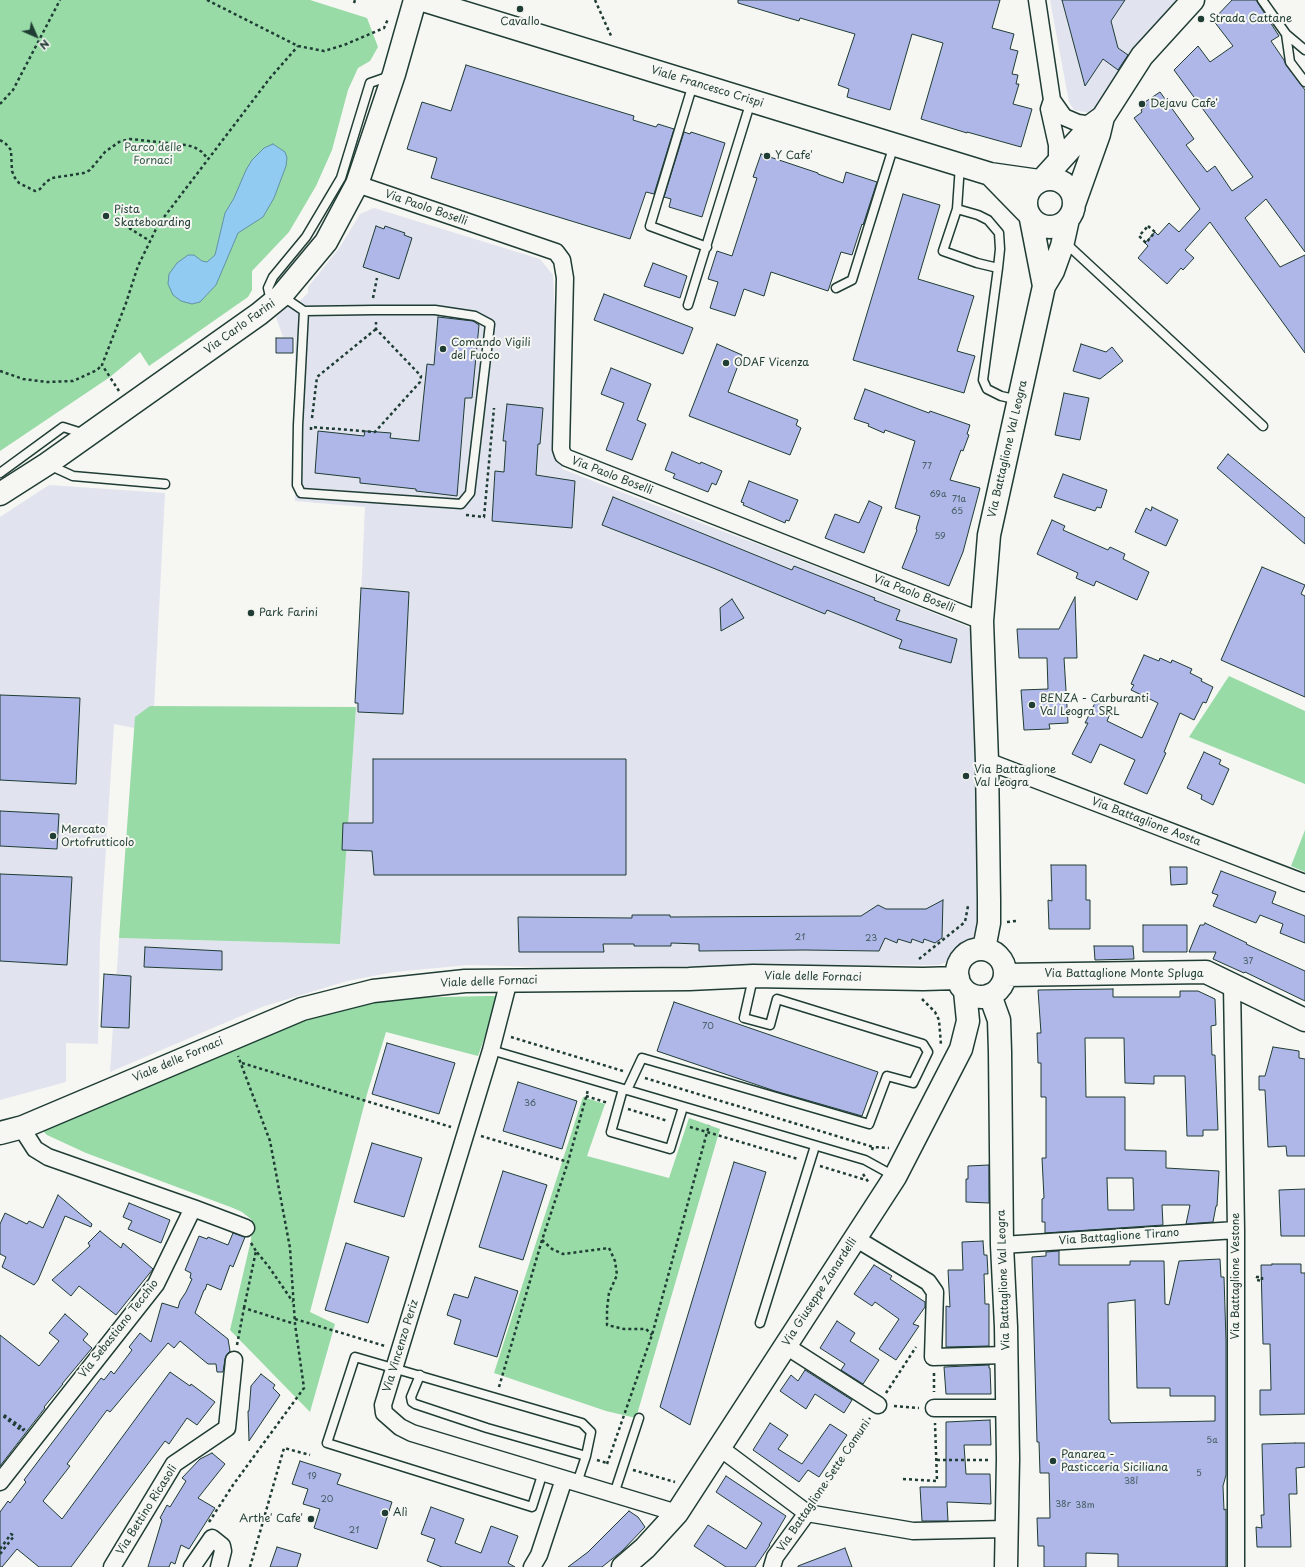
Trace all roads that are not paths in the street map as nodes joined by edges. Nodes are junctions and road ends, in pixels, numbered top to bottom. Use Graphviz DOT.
graph roads {
  1 [pos="415,0"];
  2 [pos="423,0"];
  3 [pos="1037,0"];
  4 [pos="1193,0"];
  5 [pos="1262,0"];
  6 [pos="1286,34"];
  7 [pos="1305,50"];
  8 [pos="394,74"];
  9 [pos="1305,82"];
  10 [pos="694,83"];
  11 [pos="1052,100"];
  12 [pos="752,101"];
  13 [pos="1098,121"];
  14 [pos="894,144"];
  15 [pos="1057,163"];
  16 [pos="960,164"];
  17 [pos="990,174"];
  18 [pos="1041,180"];
  19 [pos="357,184"];
  20 [pos="957,209"];
  21 [pos="1071,211"];
  22 [pos="1029,215"];
  23 [pos="1062,246"];
  24 [pos="706,247"];
  25 [pos="998,268"];
  26 [pos="1044,286"];
  27 [pos="836,288"];
  28 [pos="277,299"];
  29 [pos="688,305"];
  30 [pos="304,311"];
  31 [pos="1020,400"];
  32 [pos="1263,426"];
  33 [pos="88,434"];
  34 [pos="47,464"];
  35 [pos="0,472"];
  36 [pos="165,484"];
  37 [pos="0,494"];
  38 [pos="982,621"];
  39 [pos="987,761"];
  40 [pos="1305,883"];
  41 [pos="984,949"];
  42 [pos="1005,975"];
  43 [pos="753,976"];
  44 [pos="509,980"];
  45 [pos="962,984"];
  46 [pos="1232,984"];
  47 [pos="990,995"];
  48 [pos="1305,1020"];
  49 [pos="491,1050"];
  50 [pos="625,1090"];
  51 [pos="683,1106"];
  52 [pos="23,1127"];
  53 [pos="0,1133"];
  54 [pos="816,1146"];
  55 [pos="895,1177"];
  56 [pos="193,1208"];
  57 [pos="246,1228"];
  58 [pos="1236,1230"];
  59 [pos="855,1238"];
  60 [pos="1002,1244"];
  61 [pos="760,1324"];
  62 [pos="786,1346"];
  63 [pos="1006,1355"];
  64 [pos="234,1360"];
  65 [pos="394,1368"];
  66 [pos="420,1376"];
  67 [pos="878,1405"];
  68 [pos="934,1408"];
  69 [pos="1007,1408"];
  70 [pos="639,1418"];
  71 [pos="720,1448"];
  72 [pos="586,1456"];
  73 [pos="543,1472"];
  74 [pos="571,1481"];
  75 [pos="0,1482"];
  76 [pos="614,1494"];
  77 [pos="677,1513"];
  78 [pos="807,1513"];
  79 [pos="1006,1528"];
  80 [pos="112,1567"];
  81 [pos="192,1567"];
  82 [pos="219,1567"];
  83 [pos="532,1567"];
  84 [pos="623,1567"];
  85 [pos="772,1567"];
  86 [pos="1006,1567"];
  87 [pos="1236,1567"];
  1 -- 8 [label="street, Via Carlo Farini"];
  2 -- 10 [label="street, Viale Francesco Crispi"];
  3 -- 11 [label="street"];
  4 -- 13 [label="street"];
  5 -- 6 [label="lane"];
  6 -- 7 [label="lane"];
  6 -- 9 [label="lane"];
  8 -- 19 [label="street, Via Carlo Farini"];
  8 -- 28 [label="lane"];
  10 -- 12 [label="street, Viale Francesco Crispi"];
  10 -- 24 [label="lane"];
  11 -- 13 [label="street"];
  11 -- 15 [label="street"];
  12 -- 14 [label="street, Viale Francesco Crispi"];
  12 -- 24 [label="lane"];
  13 -- 15 [label="street"];
  13 -- 21 [label="street, Via Battaglione Val Leogra"];
  14 -- 16 [label="street, Viale Francesco Crispi"];
  14 -- 27 [label="lane"];
  15 -- 18 [label="street"];
  16 -- 17 [label="street, Viale Francesco Crispi"];
  16 -- 20 [label="lane"];
  17 -- 18 [label="street, Viale Francesco Crispi"];
  17 -- 22 [label="street, Viale Francesco Crispi"];
  18 -- 21 [label="street, Viale Francesco Crispi"];
  18 -- 22 [label="street"];
  19 -- 28 [label="street, Via Carlo Farini"];
  19 -- 38 [label="street, Via Paolo Boselli"];
  20 -- 25 [label="lane"];
  20 -- 25 [label="lane"];
  21 -- 22 [label="street, Viale Francesco Crispi"];
  21 -- 23 [label="street, Via Battaglione Val Leogra"];
  22 -- 26 [label="street, Via Battaglione Val Leogra"];
  23 -- 26 [label="street, Via Battaglione Val Leogra"];
  23 -- 32 [label="lane"];
  24 -- 29 [label="lane"];
  25 -- 31 [label="lane"];
  26 -- 31 [label="street, Via Battaglione Val Leogra"];
  28 -- 30 [label="lane"];
  28 -- 33 [label="street, Via Carlo Farini"];
  30 -- 30 [label="lane"];
  31 -- 38 [label="street, Via Battaglione Val Leogra"];
  33 -- 34 [label="street, Via Carlo Farini"];
  33 -- 35 [label="lane"];
  34 -- 36 [label="lane"];
  34 -- 37 [label="street, Via Carlo Farini"];
  38 -- 39 [label="street, Via Battaglione Val Leogra"];
  39 -- 40 [label="street, Via Battaglione Aosta"];
  39 -- 41 [label="street, Via Battaglione Val Leogra"];
  41 -- 42 [label="street"];
  41 -- 45 [label="street"];
  42 -- 46 [label="street, Via Battaglione Monte Spluga"];
  42 -- 47 [label="street"];
  43 -- 44 [label="street, Viale delle Fornaci"];
  43 -- 45 [label="street, Viale delle Fornaci"];
  43 -- 50 [label="lane"];
  44 -- 49 [label="street, Via Vincenzo Periz"];
  44 -- 52 [label="street, Viale delle Fornaci"];
  45 -- 47 [label="street"];
  45 -- 55 [label="street, Via Giuseppe Zanardelli"];
  46 -- 48 [label="street, Via Battaglione Monte Spluga"];
  46 -- 58 [label="street, Via Battaglione Vestone"];
  47 -- 60 [label="street, Via Battaglione Val Leogra"];
  49 -- 50 [label="lane"];
  49 -- 65 [label="street, Via Vincenzo Periz"];
  50 -- 51 [label="lane"];
  50 -- 51 [label="lane"];
  51 -- 54 [label="lane"];
  52 -- 53 [label="street, Viale delle Fornaci"];
  52 -- 56 [label="street"];
  54 -- 55 [label="lane"];
  54 -- 61 [label="lane"];
  55 -- 59 [label="street, Via Giuseppe Zanardelli"];
  56 -- 57 [label="street"];
  56 -- 75 [label="street, Via Sebastiano Tecchio"];
  58 -- 60 [label="street, Via Battaglione Tirano"];
  58 -- 87 [label="street, Via Battaglione Vestone"];
  59 -- 62 [label="street, Via Giuseppe Zanardelli"];
  59 -- 63 [label="street"];
  60 -- 63 [label="street, Via Battaglione Val Leogra"];
  62 -- 67 [label="street"];
  62 -- 71 [label="street, Via Giuseppe Zanardelli"];
  63 -- 69 [label="street, Via Battaglione Val Leogra"];
  64 -- 80 [label="street, Via Bettino Ricasoli"];
  65 -- 66 [label="lane"];
  65 -- 73 [label="street, Via Vincenzo Periz"];
  65 -- 73 [label="lane"];
  66 -- 72 [label="lane"];
  66 -- 72 [label="lane"];
  68 -- 69 [label="street"];
  69 -- 79 [label="street, Via Battaglione Val Leogra"];
  70 -- 76 [label="lane"];
  71 -- 77 [label="street, Via Giuseppe Zanardelli"];
  71 -- 78 [label="street"];
  72 -- 74 [label="lane"];
  73 -- 74 [label="street, Via Vincenzo Periz"];
  74 -- 76 [label="street, Via Vincenzo Periz"];
  74 -- 83 [label="street"];
  76 -- 77 [label="street, Via Vincenzo Periz"];
  77 -- 84 [label="street, Via Giuseppe Zanardelli"];
  78 -- 79 [label="street"];
  78 -- 85 [label="street, Via Battaglione Sette Comuni"];
  79 -- 86 [label="street, Via Battaglione Val Leogra"];
  81 -- 82 [label="street"];
}
